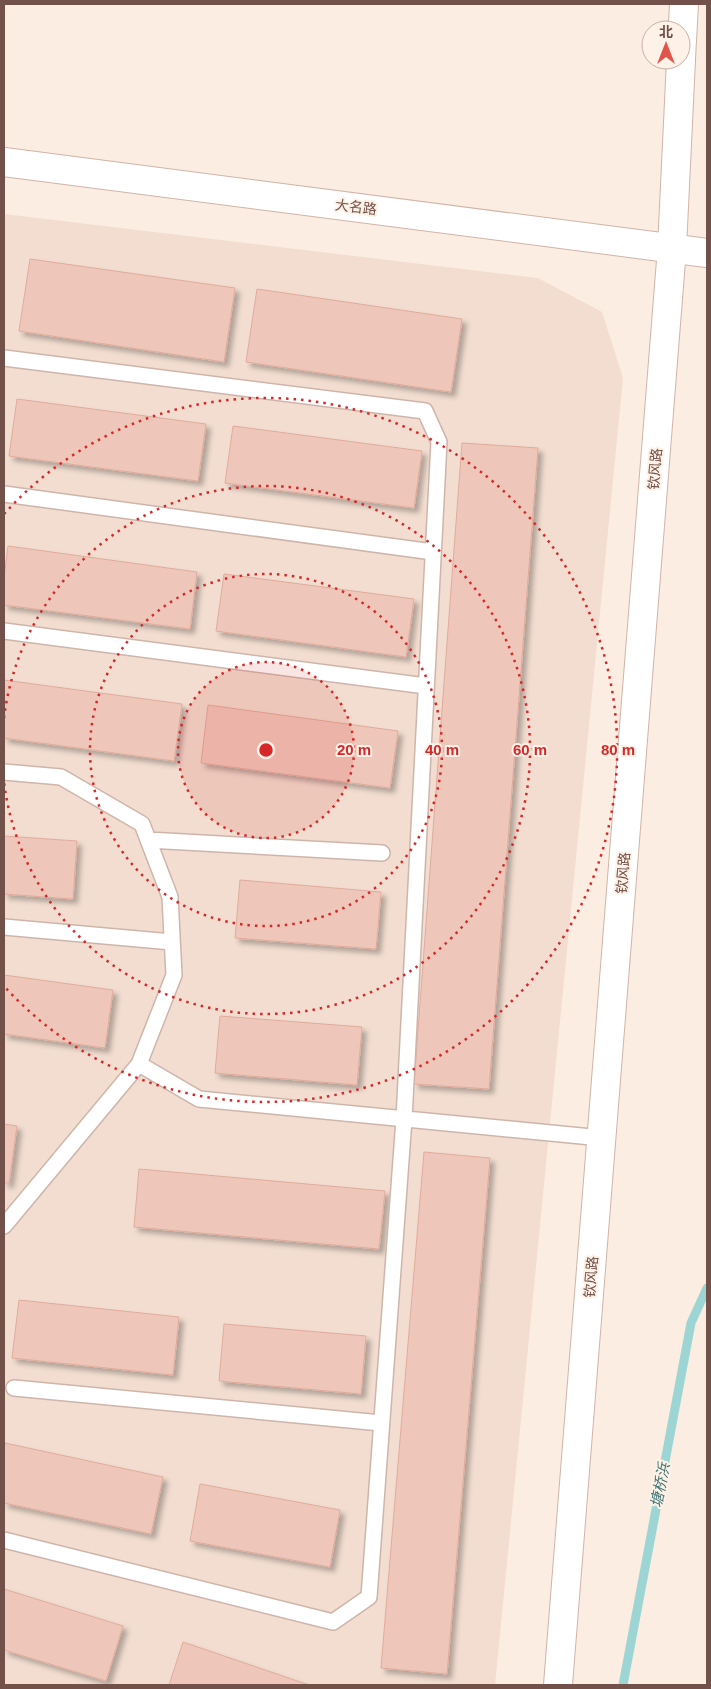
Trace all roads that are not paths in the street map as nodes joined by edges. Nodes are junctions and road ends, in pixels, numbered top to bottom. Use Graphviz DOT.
graph roads {
  1 [pos="684,4"];
  2 [pos="683,20"];
  3 [pos="681,70"];
  4 [pos="4,162"];
  5 [pos="672,248"];
  6 [pos="707,253"];
  7 [pos="4,358"];
  8 [pos="4,494"];
  9 [pos="433,552"];
  10 [pos="4,631"];
  11 [pos="426,686"];
  12 [pos="4,772"];
  13 [pos="148,840"];
  14 [pos="382,853"];
  15 [pos="4,927"];
  16 [pos="172,942"];
  17 [pos="139,1064"];
  18 [pos="404,1119"];
  19 [pos="602,1138"];
  20 [pos="7,1219"];
  21 [pos="14,1388"];
  22 [pos="381,1423"];
  23 [pos="4,1540"];
  24 [pos="558,1685"];
  1 -- 2 [label="street, 钦风路"];
  3 -- 5 [label="street, 钦风路"];
  4 -- 5 [label="street, 大名路"];
  5 -- 6 [label="street, 大名路"];
  5 -- 19 [label="street, 钦风路"];
  7 -- 9 [label="lane"];
  8 -- 9 [label="lane"];
  9 -- 11 [label="lane"];
  10 -- 11 [label="lane"];
  11 -- 18 [label="lane"];
  12 -- 13 [label="lane"];
  13 -- 14 [label="lane"];
  13 -- 16 [label="lane"];
  15 -- 16 [label="lane"];
  16 -- 17 [label="lane"];
  17 -- 18 [label="lane"];
  17 -- 20 [label="lane"];
  18 -- 19 [label="lane"];
  18 -- 22 [label="lane"];
  19 -- 24 [label="street, 钦风路"];
  21 -- 22 [label="lane"];
  22 -- 23 [label="lane"];
}
